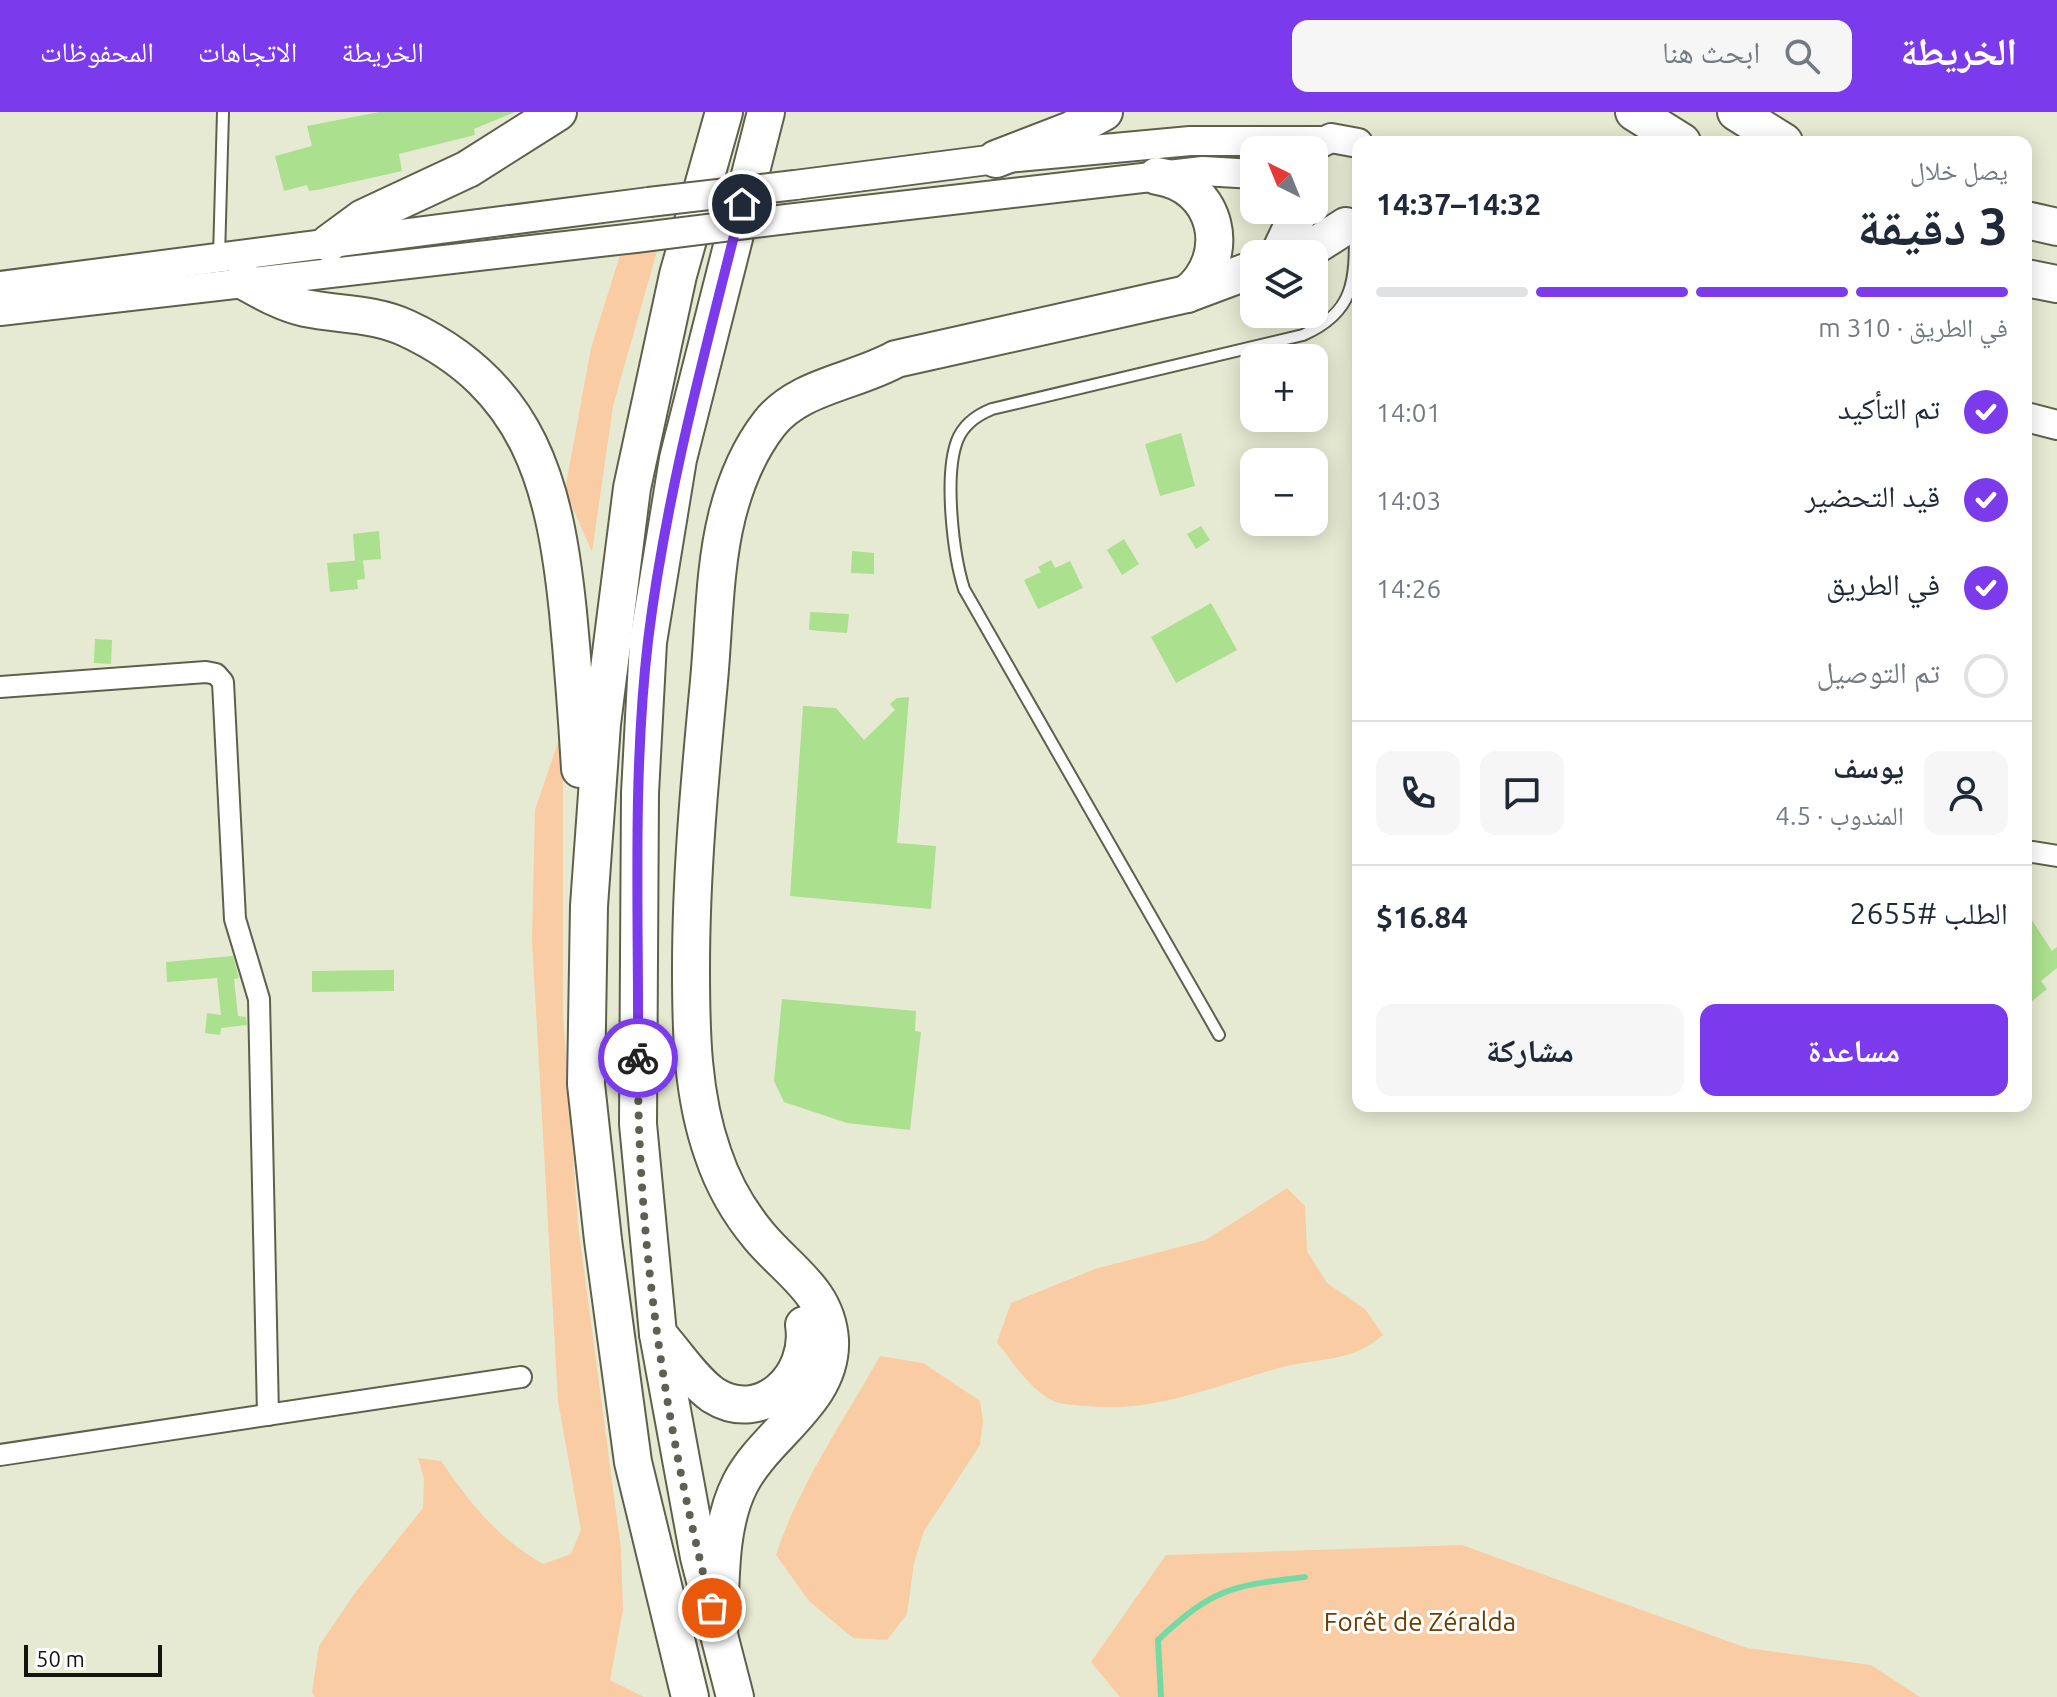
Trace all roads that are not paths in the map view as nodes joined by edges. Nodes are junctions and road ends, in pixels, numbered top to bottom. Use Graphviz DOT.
graph roads {
  1 [pos="223,112"];
  2 [pos="558,112"];
  3 [pos="724,112"];
  4 [pos="766,112"];
  5 [pos="782,112"];
  6 [pos="1104,112"];
  7 [pos="1634,112"];
  8 [pos="1647,112"];
  9 [pos="1736,112"];
  10 [pos="1672,136"];
  11 [pos="1681,136"];
  12 [pos="1774,136"];
  13 [pos="1328,141"];
  14 [pos="1352,141"];
  15 [pos="1240,143"];
  16 [pos="996,159"];
  17 [pos="1240,172"];
  18 [pos="1157,176"];
  19 [pos="749,177"];
  20 [pos="2032,221"];
  21 [pos="1352,223"];
  22 [pos="1323,224"];
  23 [pos="1352,224"];
  24 [pos="2057,227"];
  25 [pos="1325,240"];
  26 [pos="329,243"];
  27 [pos="232,270"];
  28 [pos="1240,274"];
  29 [pos="2032,279"];
  30 [pos="1352,280"];
  31 [pos="2057,284"];
  32 [pos="0,286"];
  33 [pos="1187,294"];
  34 [pos="0,311"];
  35 [pos="896,359"];
  36 [pos="2032,419"];
  37 [pos="2057,425"];
  38 [pos="0,687"];
  39 [pos="2032,852"];
  40 [pos="2057,856"];
  41 [pos="589,906"];
  42 [pos="1219,1035"];
  43 [pos="658,1334"];
  44 [pos="521,1377"];
  45 [pos="268,1415"];
  46 [pos="0,1455"];
  47 [pos="719,1633"];
  48 [pos="690,1697"];
  49 [pos="735,1697"];
  1 -- 27 [label="lane"];
  2 -- 26 [label="highway"];
  3 -- 41 [label="highway"];
  4 -- 19 [label="highway"];
  5 -- 19 [label="highway"];
  6 -- 16 [label="highway"];
  7 -- 10 [label="highway"];
  8 -- 11 [label="highway"];
  9 -- 12 [label="highway"];
  13 -- 14 [label="main road"];
  15 -- 16 [label="main road"];
  16 -- 26 [label="main road, bridge"];
  17 -- 18 [label="main road"];
  18 -- 27 [label="main road, bridge"];
  18 -- 33 [label="highway"];
  19 -- 43 [label="highway"];
  20 -- 24 [label="highway"];
  21 -- 22 [label="main road"];
  23 -- 25 [label="highway"];
  26 -- 27 [label="main road"];
  27 -- 32 [label="main road"];
  27 -- 34 [label="main road"];
  27 -- 41 [label="highway"];
  28 -- 33 [label="highway"];
  29 -- 31 [label="highway"];
  30 -- 42 [label="lane"];
  33 -- 35 [label="highway"];
  35 -- 43 [label="highway"];
  35 -- 47 [label="highway"];
  36 -- 37 [label="main road"];
  38 -- 45 [label="street"];
  39 -- 40 [label="street"];
  41 -- 48 [label="highway"];
  43 -- 47 [label="highway"];
  44 -- 45 [label="street"];
  45 -- 46 [label="street"];
  47 -- 49 [label="highway"];
}
